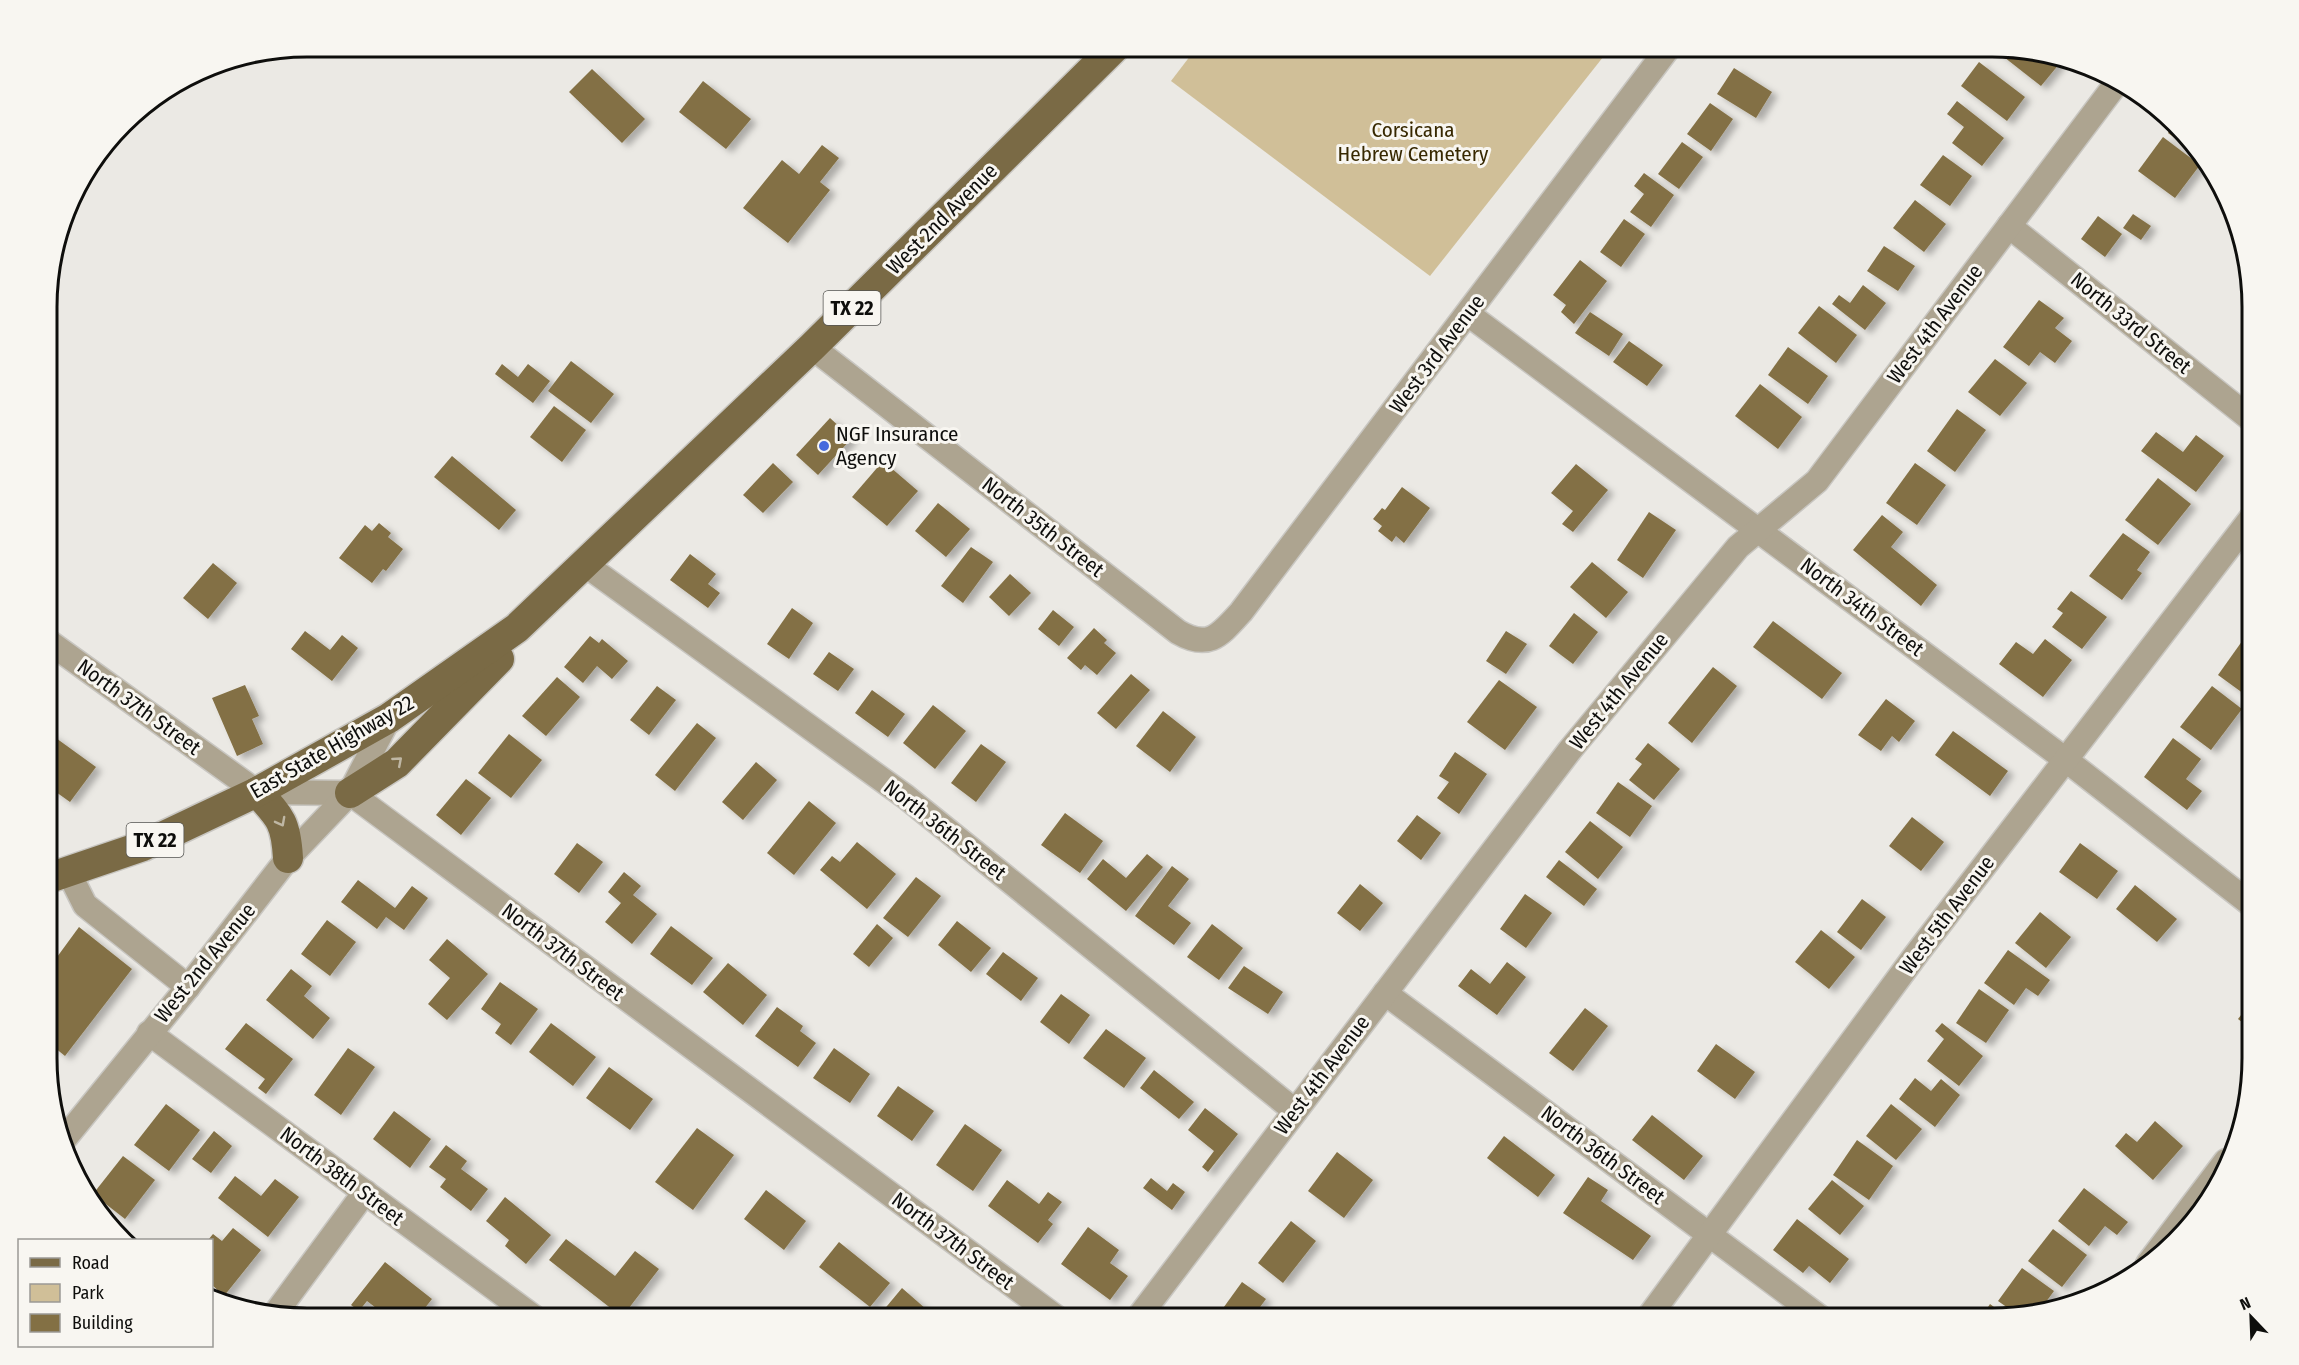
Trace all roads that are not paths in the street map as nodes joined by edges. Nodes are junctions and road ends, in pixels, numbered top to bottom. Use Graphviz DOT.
graph roads {
  1 [pos="1104,57"];
  2 [pos="1662,57"];
  3 [pos="2113,89"];
  4 [pos="2009,226"];
  5 [pos="1468,314"];
  6 [pos="812,347"];
  7 [pos="2242,412"];
  8 [pos="1759,529"];
  9 [pos="2242,530"];
  10 [pos="584,563"];
  11 [pos="517,628"];
  12 [pos="1190,639"];
  13 [pos="57,648"];
  14 [pos="389,718"];
  15 [pos="2066,760"];
  16 [pos="257,792"];
  17 [pos="350,793"];
  18 [pos="288,858"];
  19 [pos="58,875"];
  20 [pos="2242,897"];
  21 [pos="188,987"];
  22 [pos="1385,993"];
  23 [pos="149,1033"];
  24 [pos="1295,1111"];
  25 [pos="69,1133"];
  26 [pos="2204,1190"];
  27 [pos="364,1192"];
  28 [pos="2175,1229"];
  29 [pos="1710,1235"];
  30 [pos="281,1306"];
  31 [pos="521,1308"];
  32 [pos="1044,1308"];
  33 [pos="1153,1308"];
  34 [pos="1655,1308"];
  35 [pos="1808,1308"];
  1 -- 6 [label="main road, West 2nd Avenue / TX 22"];
  2 -- 5 [label="street, West 3rd Avenue"];
  3 -- 4 [label="street, West 4th Avenue"];
  4 -- 7 [label="street, North 33rd Street"];
  4 -- 8 [label="street, West 4th Avenue"];
  5 -- 8 [label="street, North 34th Street"];
  5 -- 12 [label="street, West 3rd Avenue"];
  6 -- 10 [label="main road, West 2nd Avenue / TX 22"];
  6 -- 12 [label="street, North 35th Street"];
  8 -- 15 [label="street, North 34th Street"];
  8 -- 22 [label="street, West 4th Avenue"];
  9 -- 15 [label="street, West 5th Avenue"];
  10 -- 11 [label="main road, East State Highway 22 / TX 22"];
  10 -- 24 [label="street, North 36th Street"];
  11 -- 14 [label="main road, East State Highway 22 / TX 22"];
  17 -- 11 [label="main road, one-way"];
  13 -- 16 [label="street, North 37th Street"];
  14 -- 16 [label="main road, East State Highway 22 / TX 22"];
  14 -- 17 [label="street, West 2nd Avenue"];
  15 -- 20 [label="street, North 34th Street"];
  15 -- 29 [label="street, West 5th Avenue"];
  16 -- 17 [label="street"];
  16 -- 18 [label="main road, one-way"];
  16 -- 19 [label="main road, East State Highway 22 / TX 22"];
  17 -- 18 [label="street, West 2nd Avenue"];
  17 -- 32 [label="street, North 37th Street"];
  18 -- 21 [label="street, West 2nd Avenue"];
  19 -- 21 [label="street"];
  21 -- 23 [label="street, West 2nd Avenue"];
  22 -- 24 [label="street, West 4th Avenue"];
  22 -- 29 [label="street, North 36th Street"];
  23 -- 25 [label="street, West 2nd Avenue"];
  23 -- 27 [label="street, North 38th Street"];
  24 -- 33 [label="street, West 4th Avenue"];
  26 -- 28 [label="street"];
  27 -- 30 [label="street"];
  27 -- 31 [label="street, North 38th Street"];
  29 -- 34 [label="street, West 5th Avenue"];
  29 -- 35 [label="street, North 36th Street"];
}
